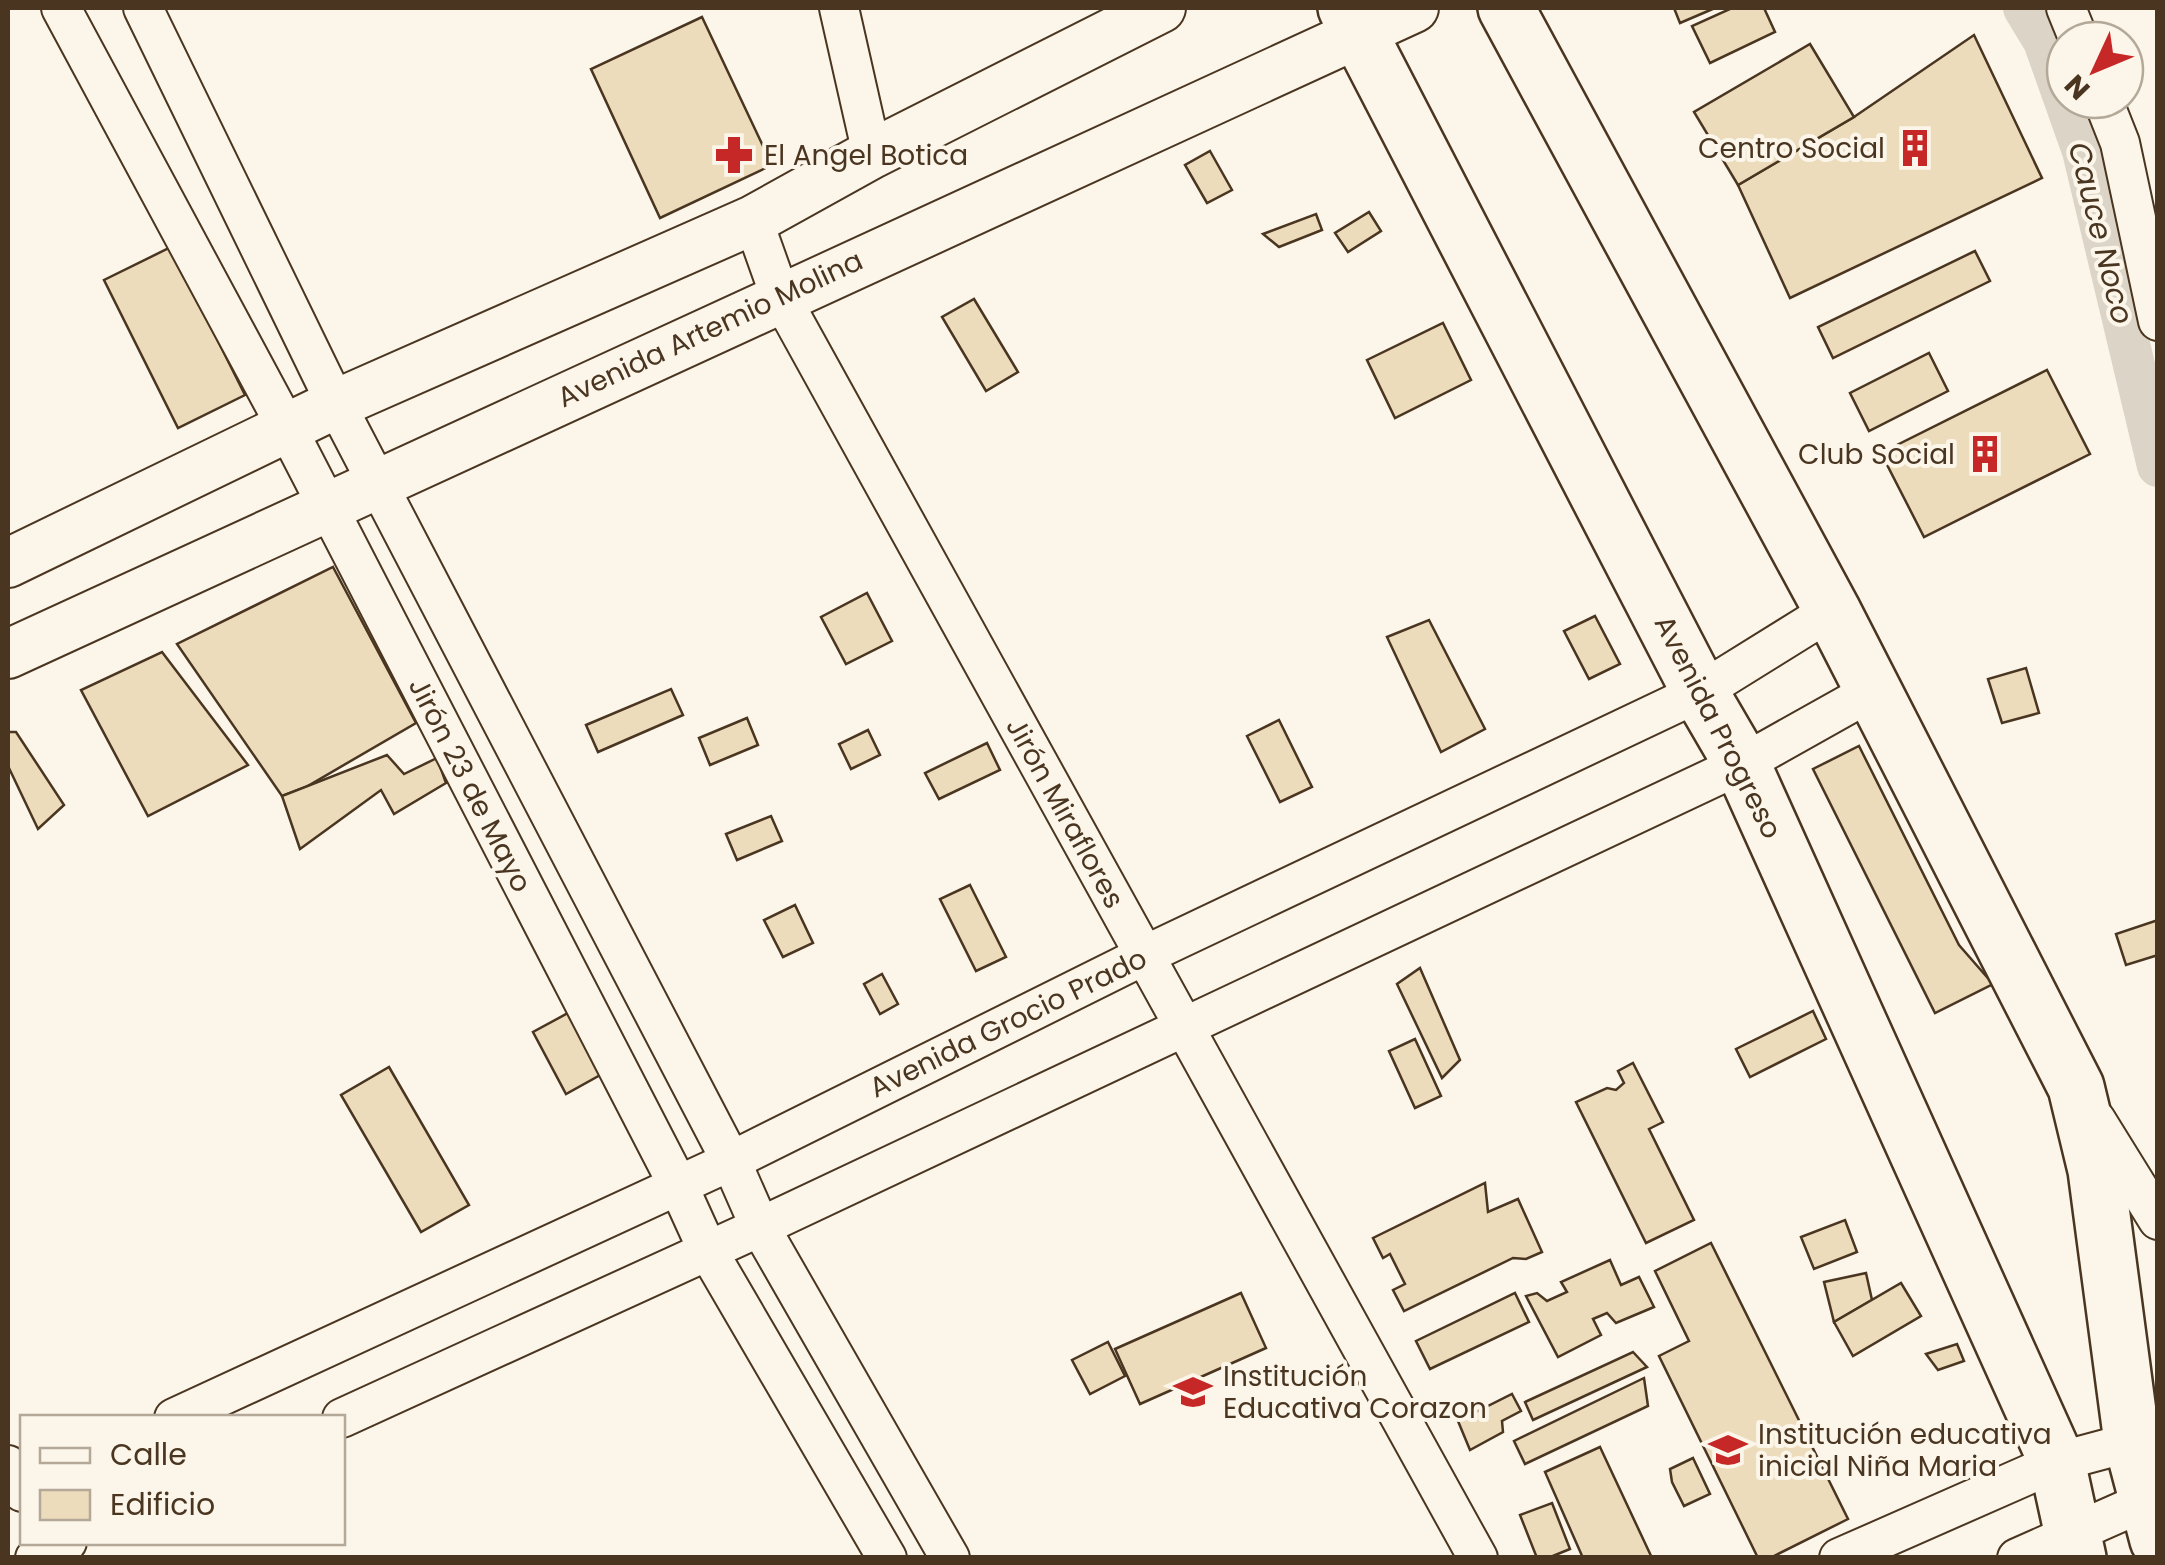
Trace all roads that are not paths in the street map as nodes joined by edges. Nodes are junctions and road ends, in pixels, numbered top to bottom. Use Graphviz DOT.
graph roads {
  1 [pos="61,8"];
  2 [pos="142,8"];
  3 [pos="839,8"];
  4 [pos="1161,8"];
  5 [pos="1414,8"];
  6 [pos="1506,8"];
  7 [pos="1353,20"];
  8 [pos="2110,120"];
  9 [pos="872,154"];
  10 [pos="753,220"];
  11 [pos="780,296"];
  12 [pos="2158,321"];
  13 [pos="336,404"];
  14 [pos="288,428"];
  15 [pos="376,482"];
  16 [pos="327,508"];
  17 [pos="8,563"];
  18 [pos="1832,610"];
  19 [pos="8,654"];
  20 [pos="1874,690"];
  21 [pos="1700,692"];
  22 [pos="1742,764"];
  23 [pos="1144,956"];
  24 [pos="1184,1026"];
  25 [pos="2076,1087"];
  26 [pos="732,1161"];
  27 [pos="678,1186"];
  28 [pos="2158,1220"];
  29 [pos="760,1226"];
  30 [pos="708,1251"];
  31 [pos="181,1415"];
  32 [pos="345,1417"];
  33 [pos="2145,1439"];
  34 [pos="2057,1462"];
  35 [pos="2153,1520"];
  36 [pos="2075,1545"];
  37 [pos="886,1558"];
  38 [pos="950,1558"];
  39 [pos="1478,1558"];
  40 [pos="1840,1558"];
  41 [pos="2017,1558"];
  1 -- 14 [label="street, Jirón 23 de Mayo"];
  2 -- 13 [label="street, Jirón 23 de Mayo"];
  3 -- 9 [label="street"];
  4 -- 9 [label="street"];
  5 -- 7 [label="street, Avenida Artemio Molina"];
  6 -- 18 [label="highway"];
  7 -- 11 [label="street, Avenida Artemio Molina"];
  7 -- 21 [label="highway, Avenida Progreso"];
  8 -- 12 [label="street"];
  9 -- 10 [label="street"];
  10 -- 11 [label="street, Jirón Miraflores"];
  10 -- 13 [label="street"];
  11 -- 15 [label="street, Avenida Artemio Molina"];
  11 -- 23 [label="street, Jirón Miraflores"];
  13 -- 14 [label="street"];
  13 -- 15 [label="street, Jirón 23 de Mayo"];
  14 -- 16 [label="street, Jirón 23 de Mayo"];
  14 -- 17 [label="street"];
  15 -- 16 [label="street, Avenida Artemio Molina"];
  15 -- 26 [label="street, Jirón 23 de Mayo"];
  16 -- 19 [label="street, Avenida Artemio Molina"];
  16 -- 27 [label="street, Jirón 23 de Mayo"];
  18 -- 20 [label="highway"];
  18 -- 21 [label="street, Avenida Grocio Prado"];
  20 -- 22 [label="street"];
  20 -- 25 [label="highway"];
  21 -- 22 [label="highway, Avenida Progreso"];
  21 -- 23 [label="street, Avenida Grocio Prado"];
  22 -- 24 [label="street"];
  22 -- 34 [label="highway, Avenida Progreso"];
  23 -- 24 [label="street, Jirón Miraflores"];
  23 -- 26 [label="street, Avenida Grocio Prado"];
  24 -- 29 [label="street"];
  24 -- 39 [label="street, Jirón Miraflores"];
  25 -- 28 [label="street"];
  25 -- 33 [label="highway"];
  26 -- 27 [label="street, Avenida Grocio Prado"];
  26 -- 29 [label="street, Jirón 23 de Mayo"];
  27 -- 30 [label="street, Jirón 23 de Mayo"];
  27 -- 31 [label="street, Avenida Grocio Prado"];
  29 -- 30 [label="street"];
  29 -- 38 [label="street, Jirón 23 de Mayo"];
  30 -- 32 [label="street"];
  30 -- 37 [label="street, Jirón 23 de Mayo"];
  33 -- 34 [label="street"];
  33 -- 35 [label="highway"];
  34 -- 36 [label="highway, Avenida Progreso"];
  34 -- 40 [label="street"];
  35 -- 36 [label="street"];
  36 -- 41 [label="street"];
}
